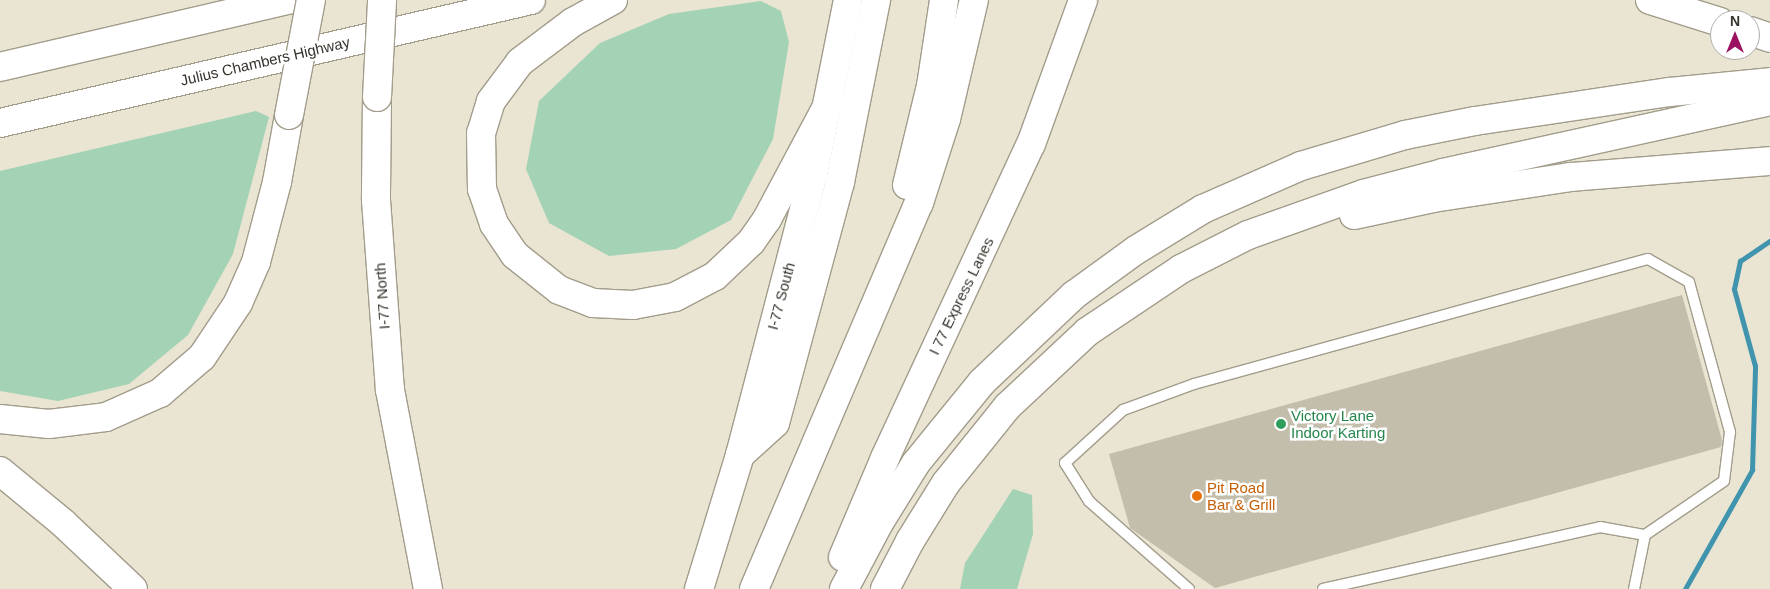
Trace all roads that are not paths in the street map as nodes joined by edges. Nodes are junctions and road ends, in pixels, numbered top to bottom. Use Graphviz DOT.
graph roads {
  1 [pos="288,0"];
  2 [pos="311,0"];
  3 [pos="382,0"];
  4 [pos="531,0"];
  5 [pos="613,0"];
  6 [pos="876,0"];
  7 [pos="944,0"];
  8 [pos="974,0"];
  9 [pos="1083,0"];
  10 [pos="1650,0"];
  11 [pos="848,2"];
  12 [pos="1710,19"];
  13 [pos="0,67"];
  14 [pos="1770,82"];
  15 [pos="1770,101"];
  16 [pos="829,103"];
  17 [pos="0,123"];
  18 [pos="1770,162"];
  19 [pos="1181,269"];
  20 [pos="866,332"];
  21 [pos="0,419"];
  22 [pos="740,454"];
  23 [pos="0,472"];
  24 [pos="1645,535"];
  25 [pos="133,589"];
  26 [pos="428,589"];
  27 [pos="700,589"];
  28 [pos="754,589"];
  29 [pos="832,589"];
  30 [pos="844,589"];
  31 [pos="886,589"];
  32 [pos="1189,589"];
  33 [pos="1323,589"];
  34 [pos="1634,589"];
  1 -- 13 [label="highway"];
  2 -- 21 [label="highway, bridge"];
  3 -- 26 [label="highway, I-77 North, bridge"];
  4 -- 17 [label="highway, Julius Chambers Highway"];
  5 -- 16 [label="highway"];
  6 -- 22 [label="highway"];
  7 -- 20 [label="highway"];
  8 -- 20 [label="highway"];
  9 -- 29 [label="highway, I 77 Express Lanes"];
  10 -- 12 [label="highway"];
  11 -- 16 [label="highway, I-77 South"];
  14 -- 30 [label="highway"];
  15 -- 19 [label="highway"];
  16 -- 22 [label="highway, I-77 South"];
  18 -- 19 [label="highway"];
  19 -- 31 [label="highway"];
  20 -- 28 [label="highway"];
  22 -- 27 [label="highway, I-77 South"];
  23 -- 25 [label="highway"];
  24 -- 32 [label="lane"];
  24 -- 33 [label="lane"];
  24 -- 34 [label="lane"];
}
